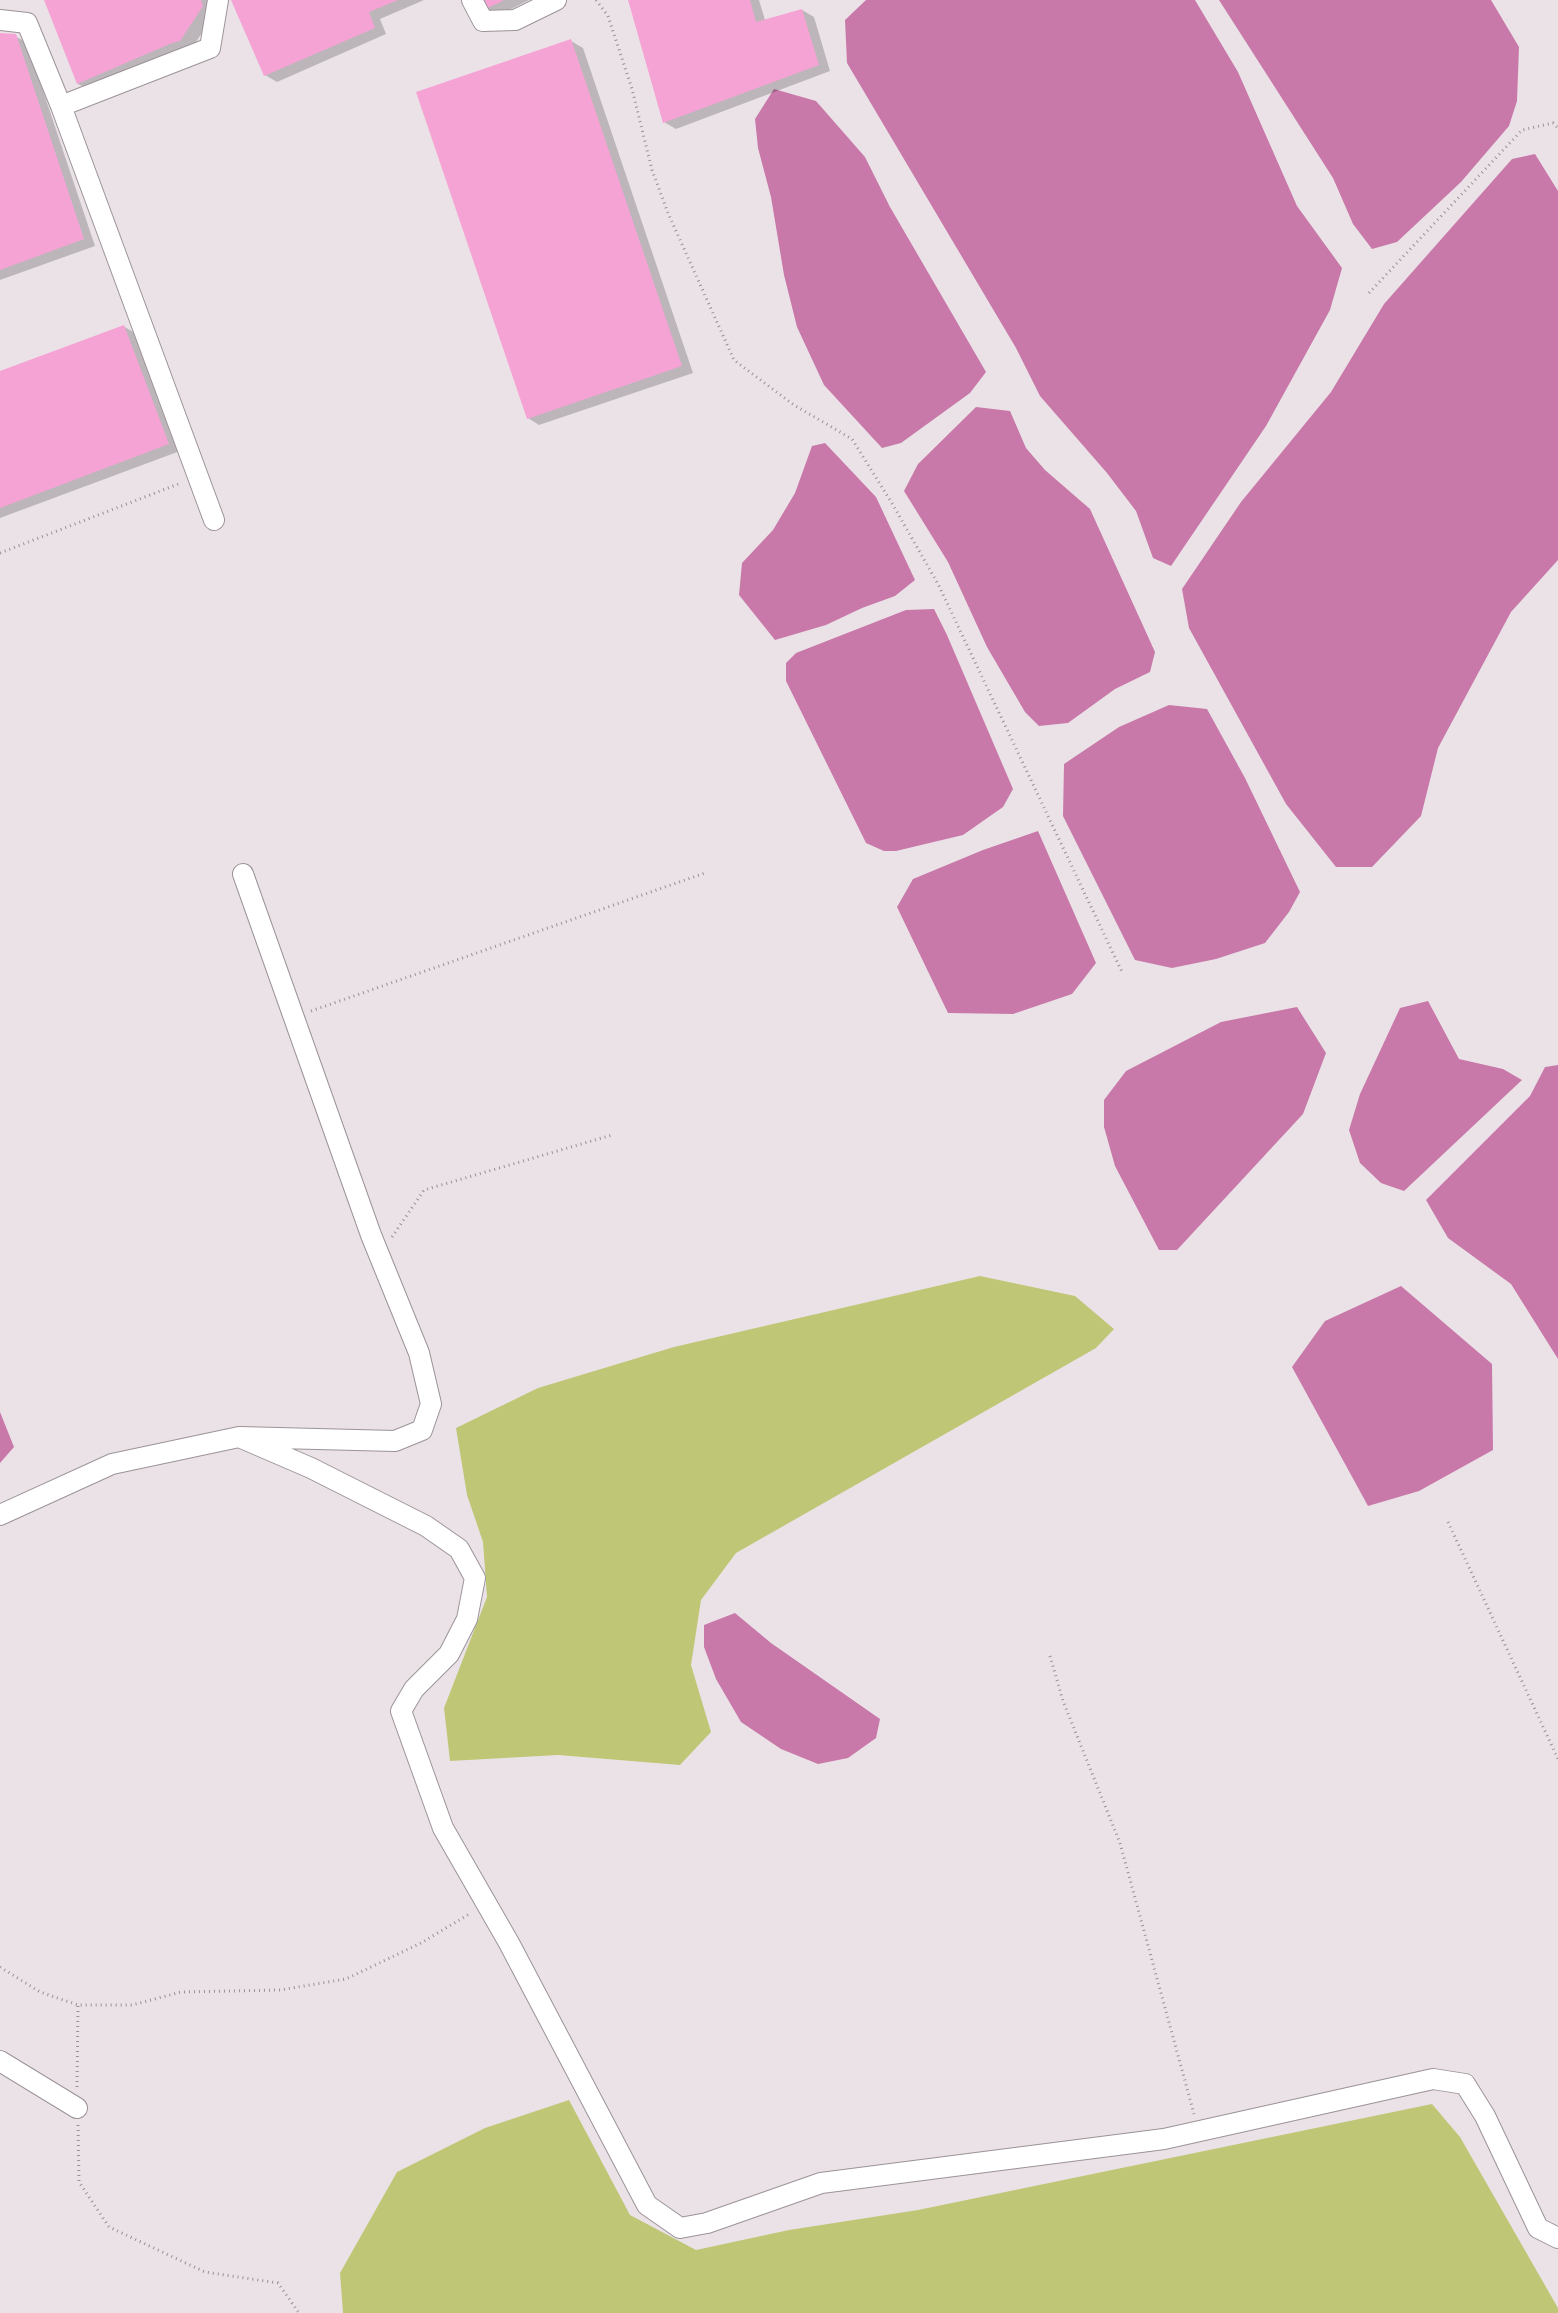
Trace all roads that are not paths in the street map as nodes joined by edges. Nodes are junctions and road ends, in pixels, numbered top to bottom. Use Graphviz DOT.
graph roads {
  1 [pos="218,0"];
  2 [pos="472,0"];
  3 [pos="556,0"];
  4 [pos="0,20"];
  5 [pos="61,106"];
  6 [pos="214,520"];
  7 [pos="243,874"];
  8 [pos="238,1437"];
  9 [pos="0,1515"];
  10 [pos="0,2061"];
  11 [pos="77,2108"];
  12 [pos="1558,2238"];
  1 -- 5 [label="street"];
  2 -- 3 [label="street"];
  4 -- 5 [label="street"];
  5 -- 6 [label="street"];
  7 -- 8 [label="street"];
  8 -- 9 [label="street"];
  8 -- 12 [label="street"];
  10 -- 11 [label="street"];
}
